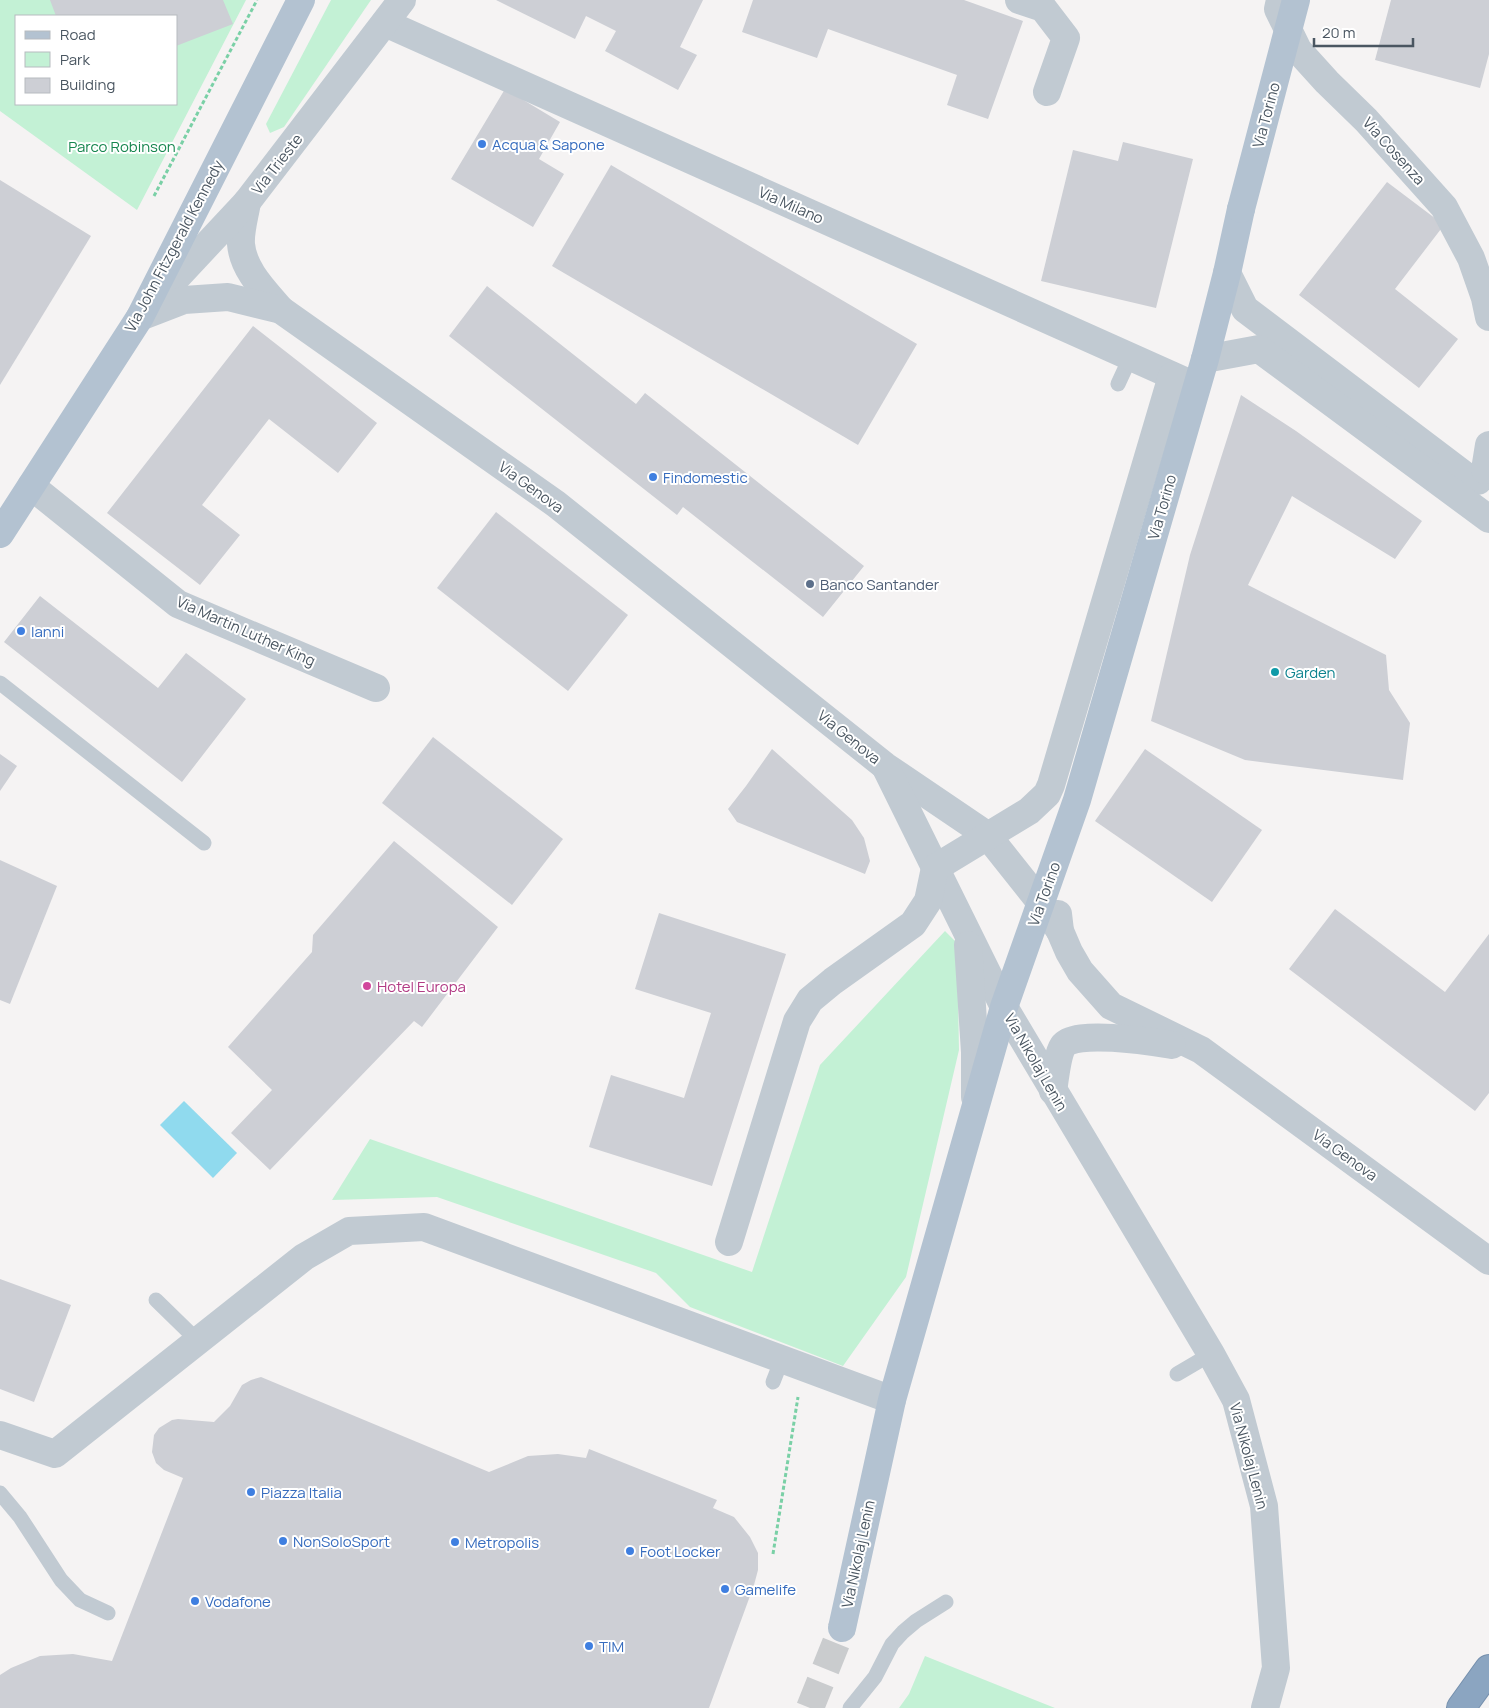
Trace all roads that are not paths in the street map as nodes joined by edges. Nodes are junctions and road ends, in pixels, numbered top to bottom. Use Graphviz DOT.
graph roads {
  1 [pos="301,0"];
  2 [pos="402,0"];
  3 [pos="1019,0"];
  4 [pos="1280,0"];
  5 [pos="1296,0"];
  6 [pos="385,23"];
  7 [pos="1048,92"];
  8 [pos="248,202"];
  9 [pos="1227,273"];
  10 [pos="281,310"];
  11 [pos="140,317"];
  12 [pos="1489,318"];
  13 [pos="1130,358"];
  14 [pos="1206,359"];
  15 [pos="1172,376"];
  16 [pos="1118,384"];
  17 [pos="1197,387"];
  18 [pos="1485,466"];
  19 [pos="31,486"];
  20 [pos="1489,519"];
  21 [pos="0,534"];
  22 [pos="0,683"];
  23 [pos="376,688"];
  24 [pos="885,766"];
  25 [pos="987,836"];
  26 [pos="204,843"];
  27 [pos="935,868"];
  28 [pos="1051,873"];
  29 [pos="1040,904"];
  30 [pos="1060,931"];
  31 [pos="968,933"];
  32 [pos="1004,1007"];
  33 [pos="1201,1050"];
  34 [pos="1053,1091"];
  35 [pos="975,1111"];
  36 [pos="729,1242"];
  37 [pos="1489,1261"];
  38 [pos="156,1300"];
  39 [pos="198,1341"];
  40 [pos="1211,1354"];
  41 [pos="1176,1374"];
  42 [pos="892,1400"];
  43 [pos="0,1435"];
  44 [pos="0,1493"];
  45 [pos="946,1602"];
  46 [pos="108,1612"];
  47 [pos="842,1628"];
  48 [pos="1489,1669"];
  49 [pos="850,1708"];
  50 [pos="1265,1708"];
  51 [pos="1461,1708"];
  1 -- 11 [label="main road, Via John Fitzgerald Kennedy"];
  2 -- 6 [label="street, Via Trieste"];
  3 -- 7 [label="street"];
  4 -- 12 [label="street, Via Cosenza"];
  5 -- 9 [label="main road, Via Torino, bridge"];
  6 -- 8 [label="street, Via Trieste"];
  6 -- 13 [label="street, Via Milano"];
  8 -- 10 [label="street"];
  8 -- 11 [label="street, Via Trieste"];
  9 -- 14 [label="main road, Via Torino"];
  9 -- 18 [label="street"];
  10 -- 11 [label="street, Via Genova"];
  10 -- 24 [label="street, Via Genova"];
  11 -- 19 [label="main road, Via John Fitzgerald Kennedy"];
  13 -- 15 [label="street, Via Milano"];
  13 -- 16 [label="lane"];
  14 -- 17 [label="main road, Via Torino"];
  14 -- 20 [label="street"];
  15 -- 17 [label="street, Via Milano"];
  15 -- 25 [label="street"];
  17 -- 28 [label="main road, Via Torino"];
  18 -- 20 [label="street"];
  19 -- 21 [label="main road, Via John Fitzgerald Kennedy"];
  19 -- 23 [label="street, Via Martin Luther King"];
  22 -- 26 [label="lane"];
  24 -- 25 [label="street, Via Genova"];
  24 -- 27 [label="street, Via Genova"];
  25 -- 27 [label="street"];
  25 -- 29 [label="street, Via Genova"];
  27 -- 31 [label="street, Via Genova"];
  27 -- 36 [label="street"];
  28 -- 29 [label="main road, Via Torino"];
  28 -- 30 [label="street, Via Genova"];
  29 -- 30 [label="street, Via Genova"];
  29 -- 32 [label="main road, Via Torino"];
  30 -- 33 [label="street, Via Genova"];
  31 -- 32 [label="street, Via Genova"];
  31 -- 35 [label="street"];
  32 -- 34 [label="street, Via Nikolaj Lenin"];
  32 -- 35 [label="main road, Via Nikolaj Lenin"];
  33 -- 34 [label="street, Via Genova"];
  33 -- 37 [label="street, Via Genova"];
  34 -- 40 [label="street, Via Nikolaj Lenin"];
  35 -- 42 [label="main road, Via Nikolaj Lenin"];
  38 -- 39 [label="lane"];
  39 -- 42 [label="street"];
  39 -- 43 [label="street"];
  40 -- 41 [label="lane"];
  40 -- 50 [label="street, Via Nikolaj Lenin"];
  42 -- 47 [label="main road, Via Nikolaj Lenin"];
  44 -- 46 [label="lane"];
  45 -- 49 [label="lane"];
  48 -- 51 [label="highway"];
}
